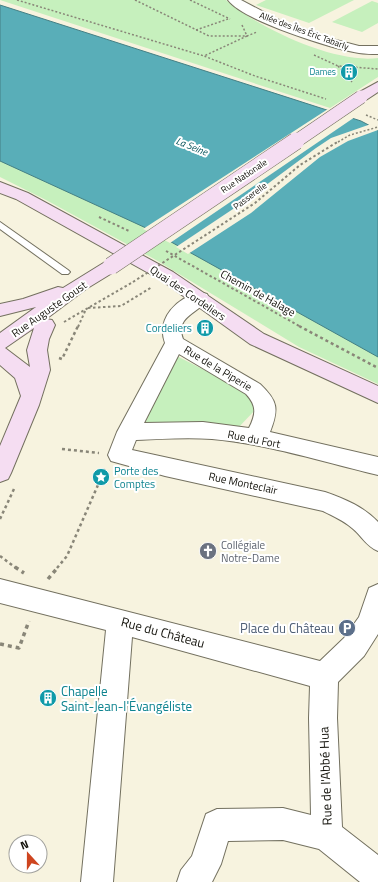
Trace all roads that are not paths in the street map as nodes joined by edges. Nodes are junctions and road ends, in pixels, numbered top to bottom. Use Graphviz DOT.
graph roads {
  1 [pos="234,0"];
  2 [pos="378,50"];
  3 [pos="378,86"];
  4 [pos="0,186"];
  5 [pos="0,225"];
  6 [pos="104,271"];
  7 [pos="65,272"];
  8 [pos="80,285"];
  9 [pos="200,298"];
  10 [pos="0,310"];
  11 [pos="45,325"];
  12 [pos="0,343"];
  13 [pos="175,343"];
  14 [pos="0,355"];
  15 [pos="378,395"];
  16 [pos="31,396"];
  17 [pos="128,432"];
  18 [pos="256,438"];
  19 [pos="378,466"];
  20 [pos="0,472"];
  21 [pos="378,540"];
  22 [pos="0,592"];
  23 [pos="378,596"];
  24 [pos="120,621"];
  25 [pos="324,676"];
  26 [pos="327,835"];
  27 [pos="378,876"];
  28 [pos="97,882"];
  29 [pos="193,882"];
  1 -- 2 [label="street, Allée des Îles Éric Tabarly"];
  3 -- 6 [label="main road, Rue Nationale, bridge"];
  4 -- 9 [label="main road, Quai des Cordeliers"];
  5 -- 7 [label="lane"];
  6 -- 8 [label="main road, Rue Auguste Goust"];
  6 -- 11 [label="main road, Rue Auguste Goust"];
  8 -- 10 [label="main road"];
  8 -- 12 [label="main road, Rue Auguste Goust"];
  9 -- 13 [label="street"];
  9 -- 15 [label="main road, Quai des Cordeliers"];
  11 -- 14 [label="main road, Rue Auguste Goust"];
  11 -- 16 [label="main road"];
  13 -- 17 [label="street"];
  13 -- 18 [label="street, Rue de la Piperie"];
  14 -- 16 [label="main road"];
  16 -- 20 [label="main road"];
  17 -- 18 [label="street, Rue du Fort"];
  17 -- 21 [label="street, Rue Monteclair"];
  18 -- 19 [label="street, Rue du Fort"];
  22 -- 24 [label="street, Rue du Château"];
  23 -- 25 [label="street"];
  24 -- 25 [label="street, Rue du Château"];
  24 -- 28 [label="street"];
  25 -- 26 [label="street, Rue de l'Abbé Hua"];
  26 -- 27 [label="street, Rue de l'Abbé Hua"];
  26 -- 29 [label="street"];
}
